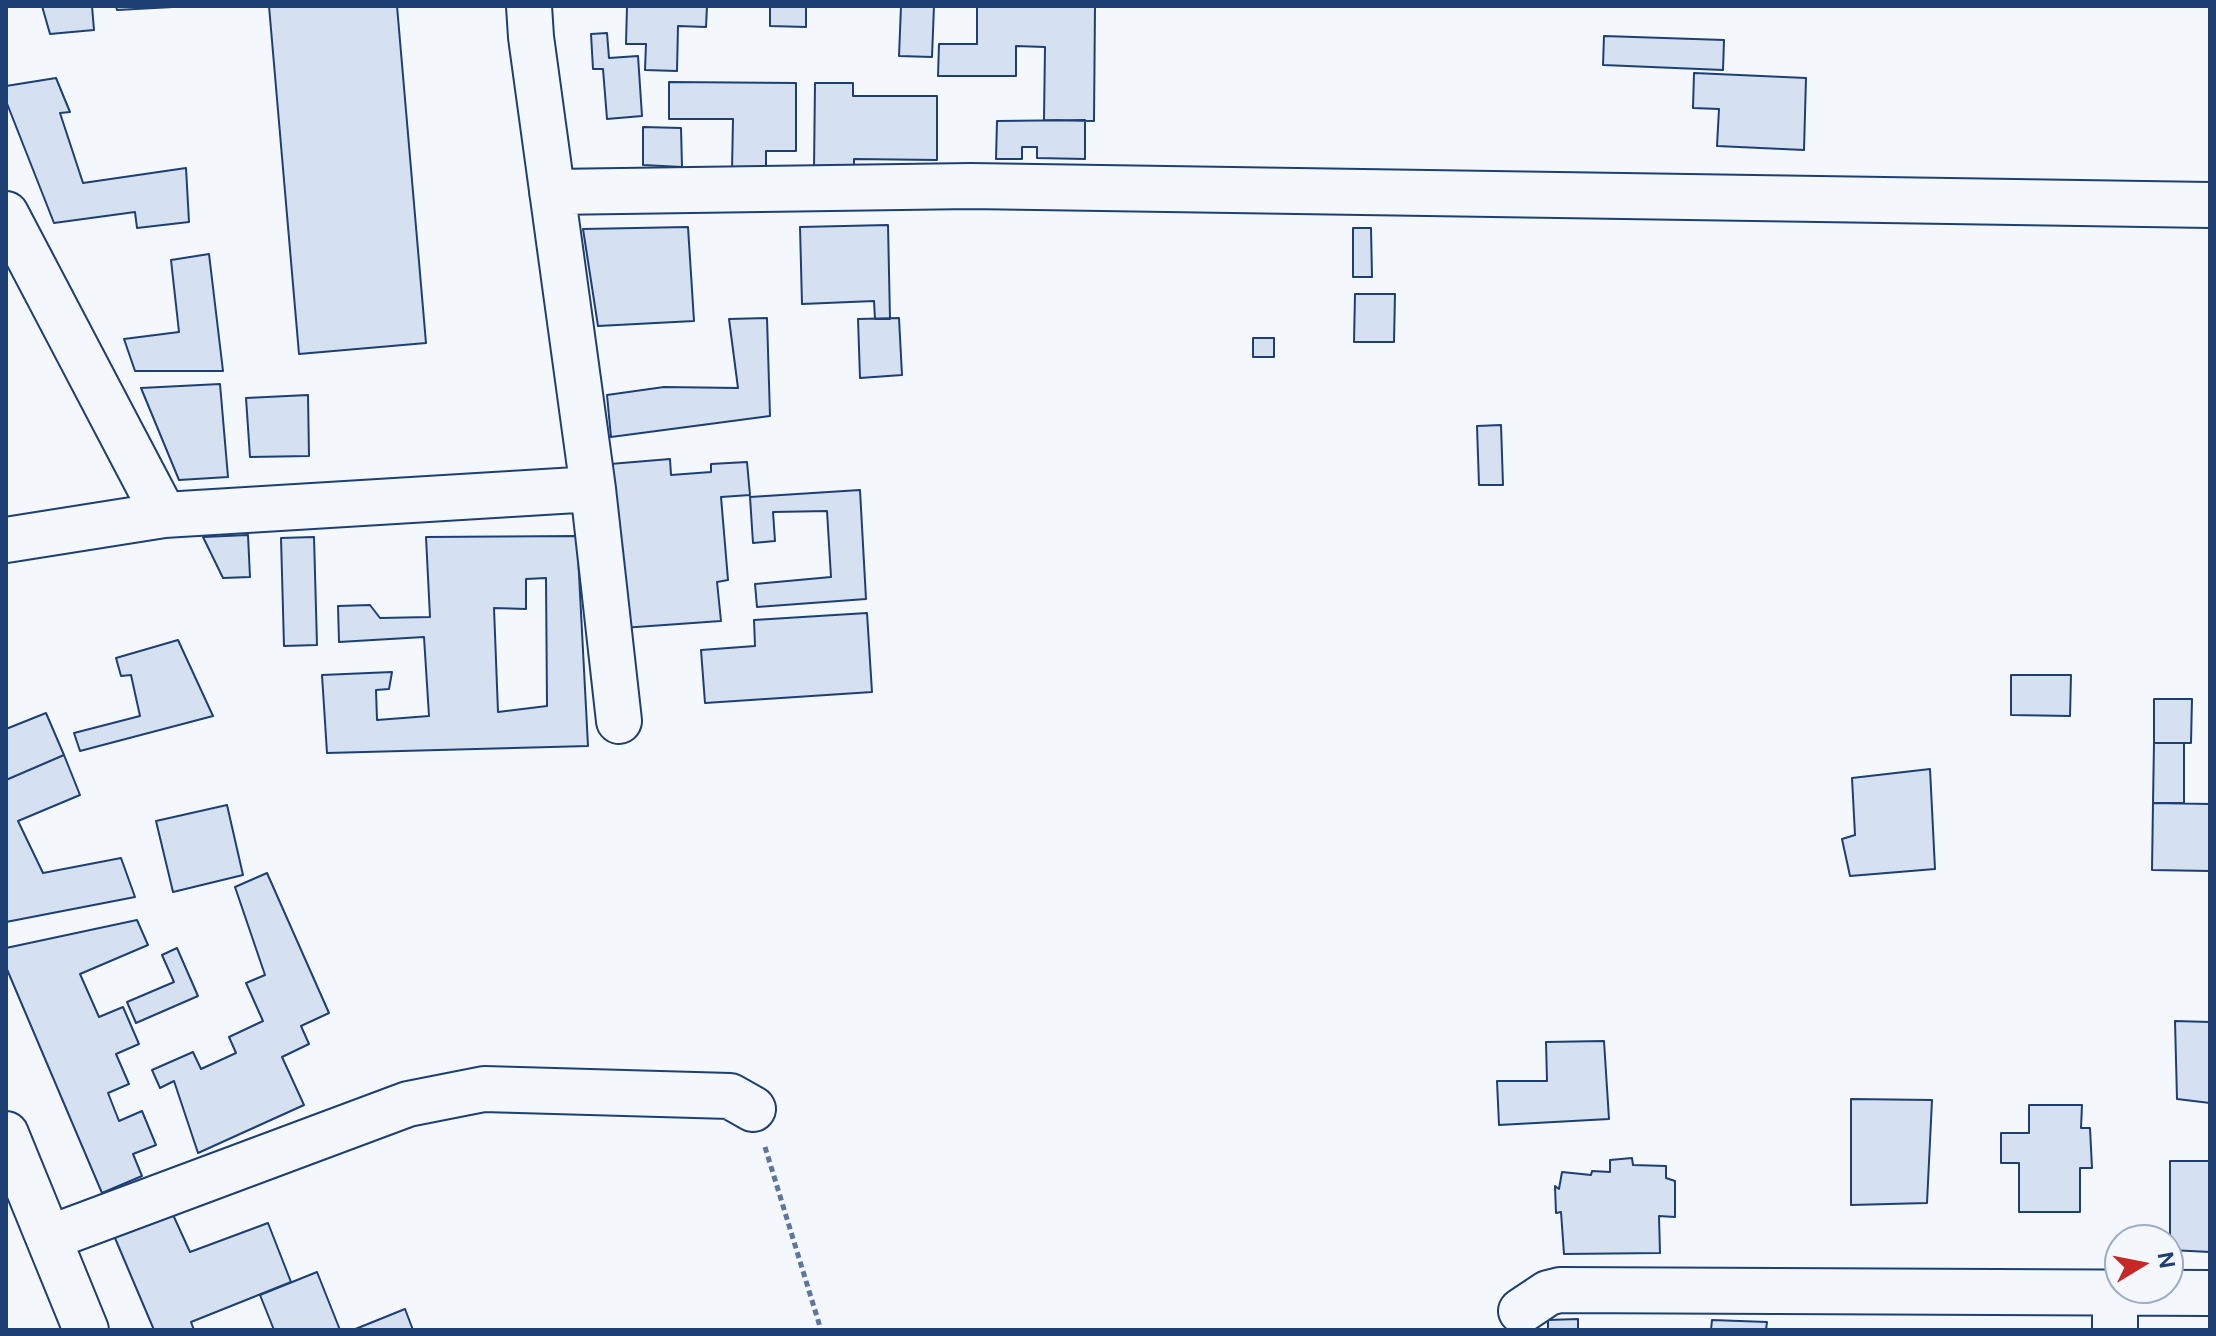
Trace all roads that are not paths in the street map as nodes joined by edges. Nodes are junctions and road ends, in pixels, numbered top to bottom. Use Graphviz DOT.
graph roads {
  1 [pos="529,6"];
  2 [pos="552,192"];
  3 [pos="2210,205"];
  4 [pos="6,214"];
  5 [pos="593,489"];
  6 [pos="164,515"];
  7 [pos="6,540"];
  8 [pos="619,721"];
  9 [pos="753,1109"];
  10 [pos="6,1134"];
  11 [pos="49,1238"];
  12 [pos="2210,1293"];
  13 [pos="2115,1310"];
  14 [pos="1521,1311"];
  15 [pos="86,1330"];
  1 -- 2 [label="street"];
  2 -- 3 [label="street"];
  2 -- 5 [label="street"];
  4 -- 6 [label="street"];
  5 -- 6 [label="street"];
  5 -- 8 [label="street"];
  6 -- 7 [label="street"];
  9 -- 11 [label="street"];
  10 -- 11 [label="street"];
  11 -- 15 [label="street"];
  12 -- 13 [label="street"];
  13 -- 14 [label="street"];
}
